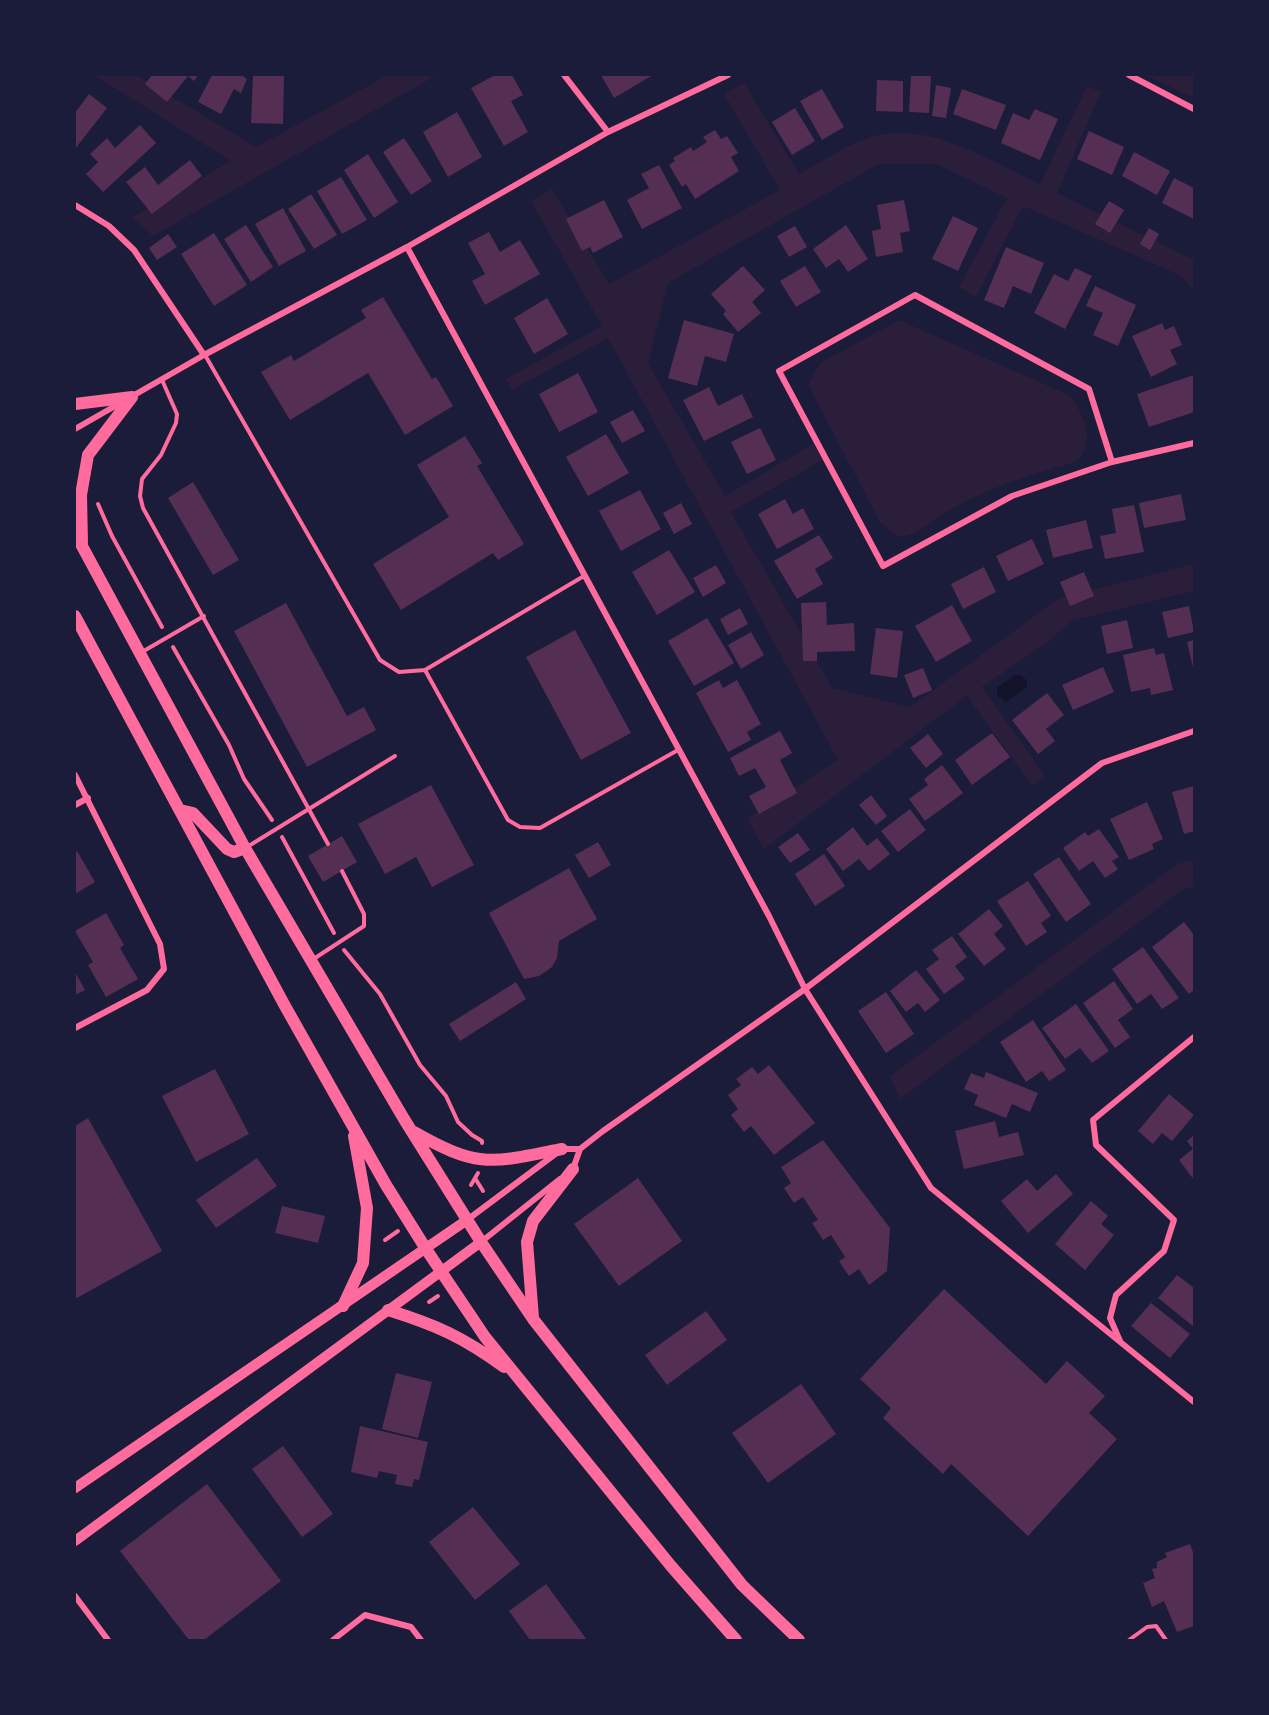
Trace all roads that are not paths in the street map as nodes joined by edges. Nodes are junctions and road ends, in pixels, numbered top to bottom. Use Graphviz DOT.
graph roads {
  1 [pos="564,75"];
  2 [pos="728,75"];
  3 [pos="1129,75"];
  4 [pos="1194,109"];
  5 [pos="608,132"];
  6 [pos="75,205"];
  7 [pos="407,247"];
  8 [pos="204,355"];
  9 [pos="162,380"];
  10 [pos="132,397"];
  11 [pos="75,404"];
  12 [pos="75,429"];
  13 [pos="1194,443"];
  14 [pos="1112,462"];
  15 [pos="75,532"];
  16 [pos="82,544"];
  17 [pos="584,576"];
  18 [pos="75,616"];
  19 [pos="204,616"];
  20 [pos="140,653"];
  21 [pos="425,670"];
  22 [pos="1194,731"];
  23 [pos="678,750"];
  24 [pos="395,756"];
  25 [pos="75,775"];
  26 [pos="88,798"];
  27 [pos="75,805"];
  28 [pos="309,808"];
  29 [pos="180,810"];
  30 [pos="328,844"];
  31 [pos="245,848"];
  32 [pos="342,871"];
  33 [pos="312,960"];
  34 [pos="805,989"];
  35 [pos="75,1028"];
  36 [pos="1194,1037"];
  37 [pos="352,1126"];
  38 [pos="413,1131"];
  39 [pos="562,1149"];
  40 [pos="580,1149"];
  41 [pos="573,1169"];
  42 [pos="467,1220"];
  43 [pos="481,1242"];
  44 [pos="426,1249"];
  45 [pos="441,1272"];
  46 [pos="343,1306"];
  47 [pos="388,1310"];
  48 [pos="533,1319"];
  49 [pos="1121,1344"];
  50 [pos="519,1378"];
  51 [pos="1194,1402"];
  52 [pos="75,1488"];
  53 [pos="75,1541"];
  54 [pos="75,1596"];
  55 [pos="108,1640"];
  56 [pos="333,1640"];
  57 [pos="421,1640"];
  58 [pos="736,1640"];
  59 [pos="799,1640"];
  60 [pos="1129,1640"];
  61 [pos="1166,1640"];
  1 -- 5 [label="street"];
  2 -- 5 [label="street"];
  3 -- 4 [label="street"];
  5 -- 7 [label="street"];
  6 -- 8 [label="street"];
  7 -- 8 [label="street"];
  7 -- 17 [label="street"];
  8 -- 9 [label="street"];
  8 -- 21 [label="lane"];
  9 -- 10 [label="street"];
  9 -- 19 [label="lane"];
  10 -- 11 [label="main road"];
  10 -- 12 [label="street"];
  10 -- 16 [label="main road"];
  13 -- 14 [label="street"];
  14 -- 14 [label="street"];
  15 -- 16 [label="main road"];
  16 -- 20 [label="main road"];
  17 -- 21 [label="lane"];
  17 -- 23 [label="street"];
  18 -- 29 [label="main road"];
  19 -- 20 [label="lane"];
  19 -- 28 [label="lane"];
  20 -- 31 [label="main road"];
  21 -- 23 [label="lane"];
  22 -- 34 [label="street"];
  23 -- 34 [label="street"];
  24 -- 28 [label="lane"];
  25 -- 26 [label="street"];
  26 -- 27 [label="street"];
  26 -- 35 [label="street"];
  28 -- 30 [label="lane"];
  28 -- 31 [label="lane"];
  29 -- 31 [label="main road"];
  29 -- 37 [label="main road"];
  31 -- 33 [label="main road"];
  32 -- 33 [label="lane"];
  33 -- 38 [label="main road"];
  34 -- 40 [label="street"];
  34 -- 49 [label="street"];
  36 -- 49 [label="street"];
  37 -- 44 [label="main road"];
  37 -- 46 [label="main road"];
  38 -- 39 [label="main road"];
  38 -- 42 [label="main road"];
  39 -- 40 [label="street"];
  39 -- 42 [label="street"];
  40 -- 41 [label="street"];
  41 -- 43 [label="street"];
  41 -- 48 [label="main road"];
  42 -- 43 [label="main road"];
  42 -- 44 [label="street"];
  43 -- 45 [label="street"];
  43 -- 48 [label="main road"];
  44 -- 45 [label="main road"];
  44 -- 46 [label="street"];
  45 -- 47 [label="street"];
  45 -- 50 [label="main road"];
  46 -- 52 [label="street"];
  47 -- 50 [label="main road"];
  47 -- 53 [label="street"];
  48 -- 59 [label="main road"];
  49 -- 51 [label="street"];
  50 -- 58 [label="main road"];
  54 -- 55 [label="street"];
  56 -- 57 [label="street"];
  60 -- 61 [label="lane"];
}
